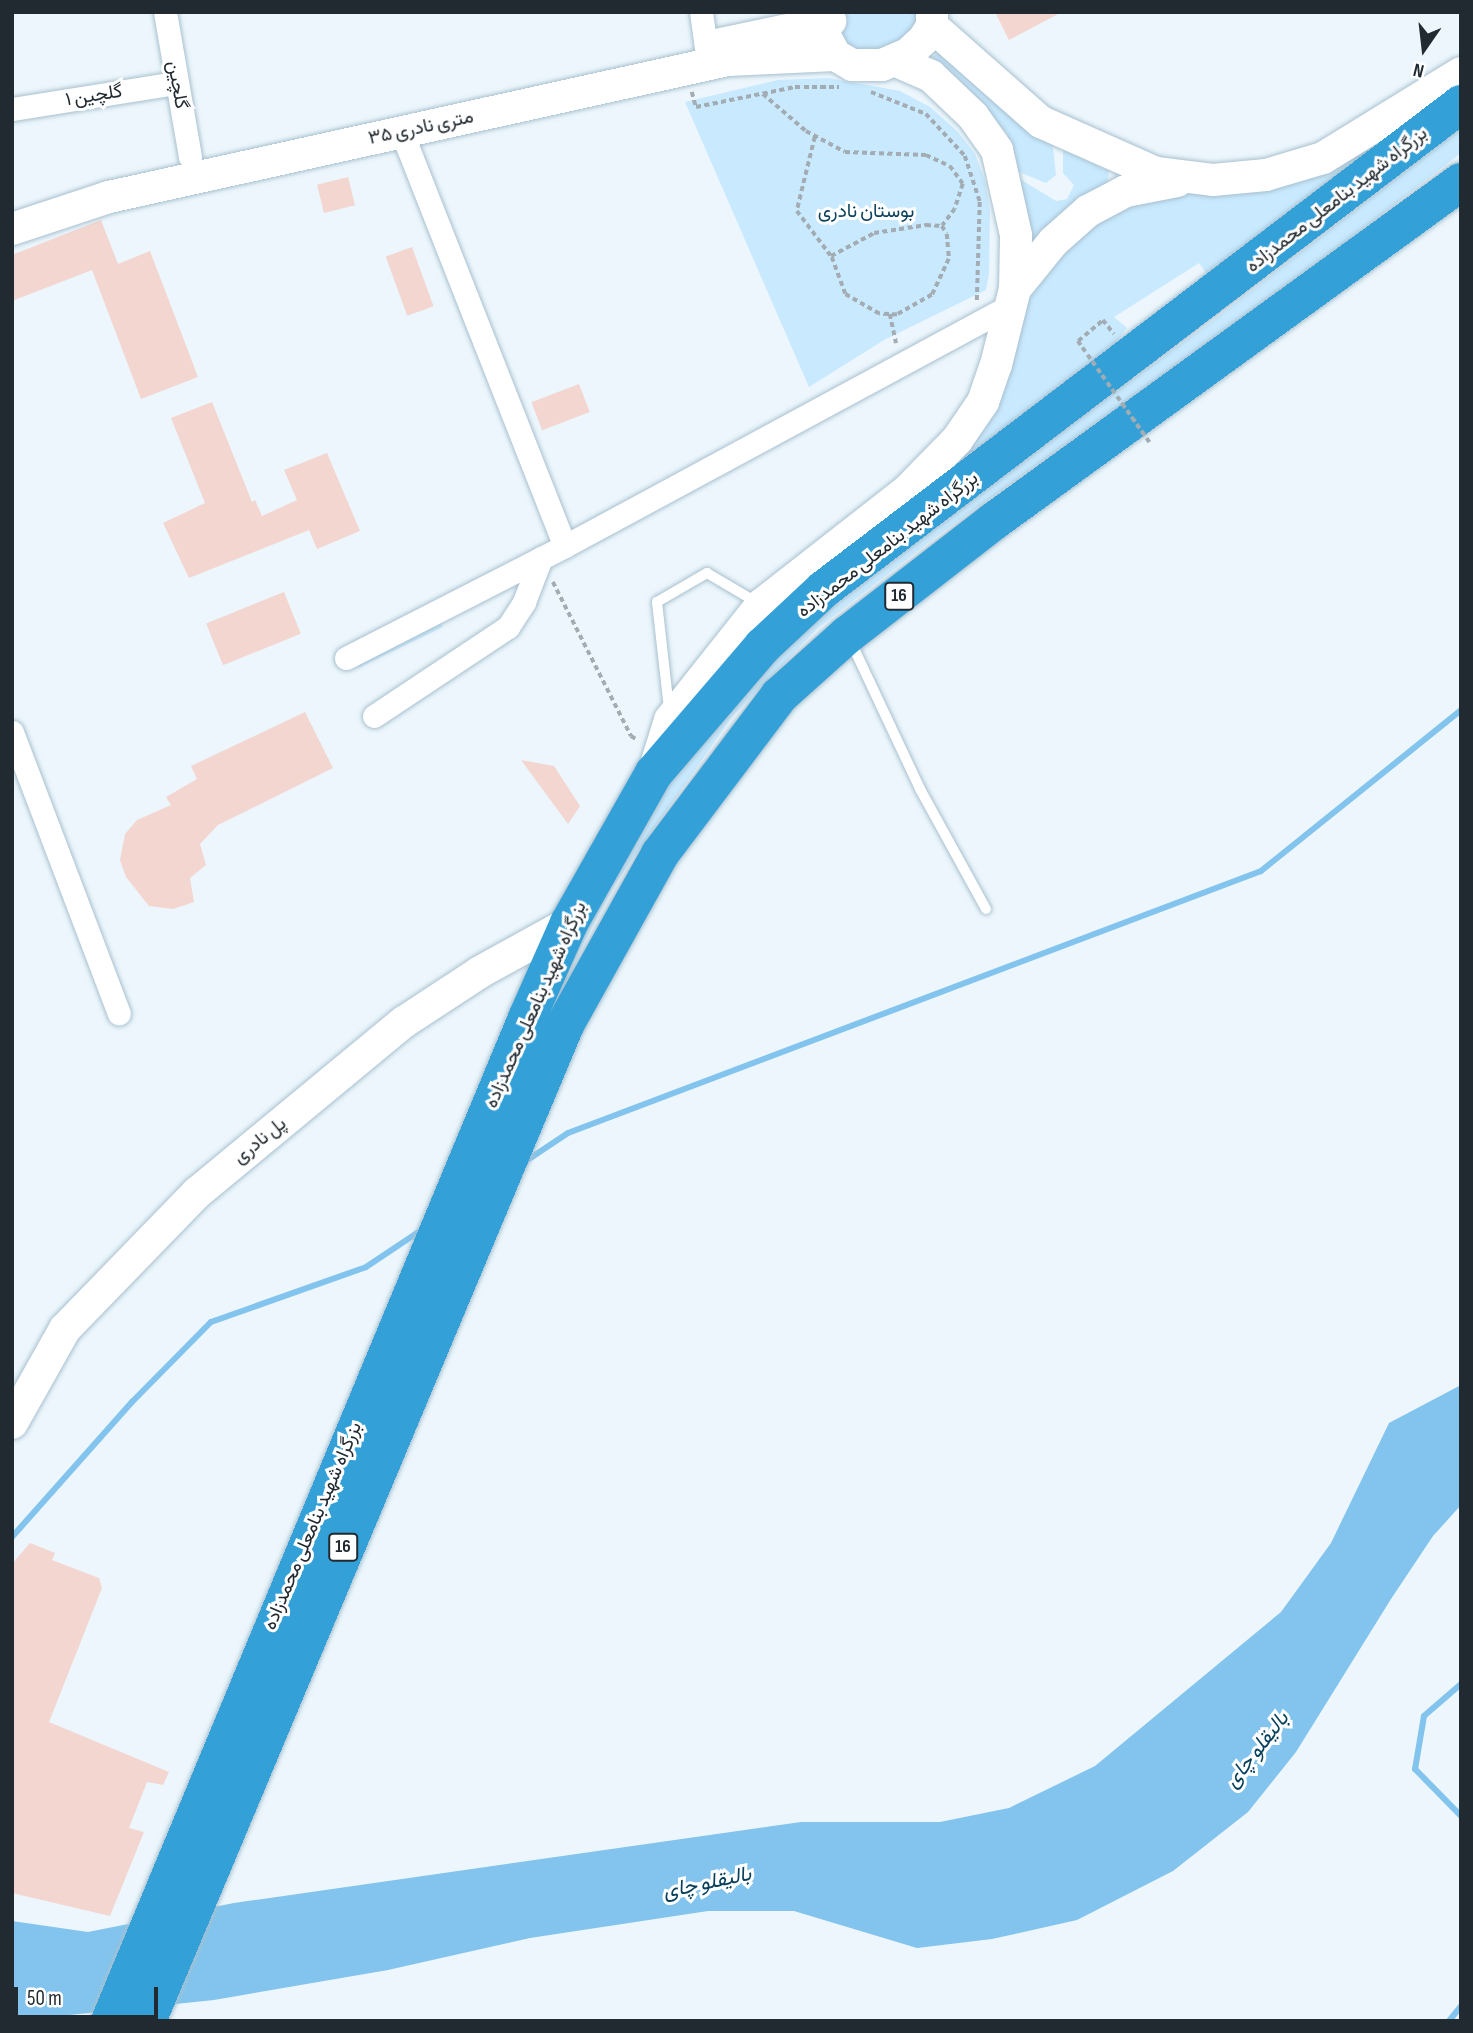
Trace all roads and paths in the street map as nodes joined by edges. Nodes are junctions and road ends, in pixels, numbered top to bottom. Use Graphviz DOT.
graph roads {
  1 [pos="165,12"];
  2 [pos="701,12"];
  3 [pos="832,16"];
  4 [pos="932,19"];
  5 [pos="835,55"];
  6 [pos="696,58"];
  7 [pos="894,61"];
  8 [pos="1461,73"];
  9 [pos="177,83"];
  10 [pos="853,89"];
  11 [pos="866,90"];
  12 [pos="763,94"];
  13 [pos="1461,104"];
  14 [pos="12,109"];
  15 [pos="402,133"];
  16 [pos="815,137"];
  17 [pos="190,158"];
  18 [pos="973,175"];
  19 [pos="1203,178"];
  20 [pos="961,179"];
  21 [pos="1461,181"];
  22 [pos="12,207"];
  23 [pos="942,226"];
  24 [pos="12,229"];
  25 [pos="831,256"];
  26 [pos="1013,297"];
  27 [pos="890,314"];
  28 [pos="1103,320"];
  29 [pos="975,325"];
  30 [pos="900,365"];
  31 [pos="1151,444"];
  32 [pos="565,546"];
  33 [pos="541,558"];
  34 [pos="761,605"];
  35 [pos="847,635"];
  36 [pos="346,658"];
  37 [pos="374,716"];
  38 [pos="670,720"];
  39 [pos="12,732"];
  40 [pos="656,763"];
  41 [pos="986,909"];
  42 [pos="569,923"];
  43 [pos="119,1013"];
  44 [pos="12,1423"];
  45 [pos="110,2021"];
  46 [pos="147,2021"];
  1 -- 9 [label="street, گلچین"];
  2 -- 6 [label="street"];
  3 -- 5 [label="street"];
  3 -- 6 [label="street, ۳۵ متری نادری"];
  4 -- 7 [label="street"];
  4 -- 19 [label="street"];
  5 -- 6 [label="street, ۳۵ متری نادری"];
  5 -- 7 [label="street"];
  6 -- 12 [label="path"];
  6 -- 15 [label="street, ۳۵ متری نادری"];
  6 -- 17 [label="street, ۳۵ متری نادری"];
  7 -- 26 [label="street"];
  8 -- 19 [label="street"];
  9 -- 14 [label="street, گلچین ۱"];
  9 -- 17 [label="street, گلچین"];
  10 -- 12 [label="path"];
  11 -- 18 [label="path"];
  12 -- 16 [label="path"];
  13 -- 40 [label="highway, بزرگراه شهید بنامعلی محمدزاده / 16"];
  15 -- 24 [label="street, ۳۵ متری نادری"];
  15 -- 32 [label="street"];
  16 -- 20 [label="path"];
  16 -- 25 [label="path"];
  17 -- 22 [label="street, ۳۵ متری نادری"];
  18 -- 20 [label="path"];
  18 -- 29 [label="path"];
  19 -- 26 [label="street"];
  20 -- 23 [label="path"];
  21 -- 35 [label="highway, بزرگراه شهید بنامعلی محمدزاده / 16"];
  23 -- 25 [label="path"];
  23 -- 27 [label="path"];
  25 -- 27 [label="path"];
  26 -- 29 [label="street"];
  26 -- 34 [label="street"];
  27 -- 30 [label="path"];
  28 -- 31 [label="path, bridge"];
  29 -- 30 [label="street"];
  30 -- 32 [label="street"];
  32 -- 33 [label="street"];
  33 -- 36 [label="street"];
  33 -- 37 [label="street"];
  33 -- 40 [label="path"];
  34 -- 38 [label="street"];
  34 -- 38 [label="lane"];
  35 -- 41 [label="lane"];
  35 -- 46 [label="highway, بزرگراه شهید بنامعلی محمدزاده / 16"];
  38 -- 40 [label="street"];
  39 -- 43 [label="street"];
  40 -- 42 [label="highway, بزرگراه شهید بنامعلی محمدزاده / 16"];
  42 -- 44 [label="street, پل نادری"];
  42 -- 45 [label="highway, بزرگراه شهید بنامعلی محمدزاده / 16"];
}
